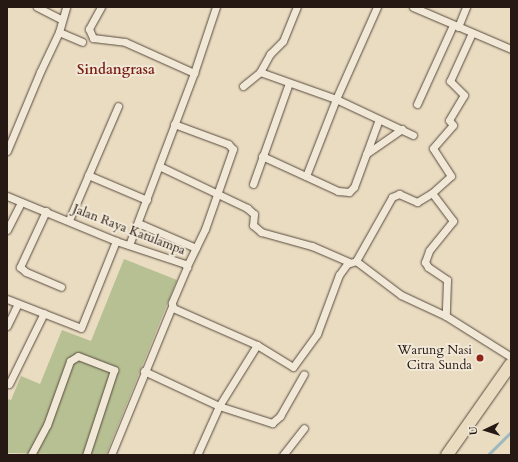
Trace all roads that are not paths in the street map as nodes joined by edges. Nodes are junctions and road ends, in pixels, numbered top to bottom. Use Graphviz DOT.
graph roads {
  1 [pos="37,7"];
  2 [pos="66,7"];
  3 [pos="101,7"];
  4 [pos="216,7"];
  5 [pos="297,7"];
  6 [pos="377,7"];
  7 [pos="413,7"];
  8 [pos="466,7"];
  9 [pos="62,20"];
  10 [pos="455,26"];
  11 [pos="59,32"];
  12 [pos="472,33"];
  13 [pos="82,42"];
  14 [pos="511,49"];
  15 [pos="260,72"];
  16 [pos="194,73"];
  17 [pos="289,83"];
  18 [pos="243,86"];
  19 [pos="336,99"];
  20 [pos="416,104"];
  21 [pos="118,106"];
  22 [pos="379,119"];
  23 [pos="174,124"];
  24 [pos="402,129"];
  25 [pos="413,135"];
  26 [pos="7,151"];
  27 [pos="366,154"];
  28 [pos="262,156"];
  29 [pos="159,166"];
  30 [pos="88,175"];
  31 [pos="306,176"];
  32 [pos="253,184"];
  33 [pos="218,193"];
  34 [pos="432,193"];
  35 [pos="7,196"];
  36 [pos="147,200"];
  37 [pos="20,202"];
  38 [pos="46,211"];
  39 [pos="69,220"];
  40 [pos="138,223"];
  41 [pos="7,230"];
  42 [pos="116,241"];
  43 [pos="129,245"];
  44 [pos="196,248"];
  45 [pos="352,262"];
  46 [pos="187,266"];
  47 [pos="61,287"];
  48 [pos="7,299"];
  49 [pos="18,303"];
  50 [pos="172,306"];
  51 [pos="44,313"];
  52 [pos="446,316"];
  53 [pos="7,326"];
  54 [pos="257,345"];
  55 [pos="511,357"];
  56 [pos="511,364"];
  57 [pos="144,371"];
  58 [pos="304,374"];
  59 [pos="9,384"];
  60 [pos="219,406"];
  61 [pos="304,428"];
  62 [pos="31,455"];
  63 [pos="86,455"];
  64 [pos="111,455"];
  65 [pos="198,455"];
  66 [pos="283,455"];
  67 [pos="447,455"];
  1 -- 9 [label="street"];
  2 -- 9 [label="street"];
  3 -- 16 [label="street"];
  4 -- 16 [label="street"];
  5 -- 15 [label="street"];
  6 -- 19 [label="street"];
  7 -- 10 [label="street"];
  8 -- 10 [label="street"];
  9 -- 11 [label="street"];
  10 -- 12 [label="street"];
  10 -- 20 [label="street"];
  11 -- 13 [label="street"];
  11 -- 26 [label="street"];
  12 -- 14 [label="street"];
  12 -- 34 [label="street"];
  15 -- 17 [label="street"];
  15 -- 18 [label="street"];
  16 -- 23 [label="street"];
  17 -- 19 [label="street"];
  17 -- 28 [label="street"];
  19 -- 22 [label="street"];
  19 -- 31 [label="street"];
  21 -- 30 [label="street"];
  22 -- 24 [label="street"];
  22 -- 27 [label="street"];
  23 -- 29 [label="street"];
  23 -- 33 [label="street"];
  24 -- 25 [label="street"];
  24 -- 27 [label="street"];
  27 -- 31 [label="street"];
  28 -- 31 [label="street"];
  28 -- 32 [label="street"];
  29 -- 33 [label="street"];
  29 -- 36 [label="street"];
  30 -- 36 [label="street"];
  30 -- 39 [label="street"];
  33 -- 44 [label="street"];
  33 -- 45 [label="street"];
  34 -- 45 [label="street"];
  34 -- 52 [label="street"];
  35 -- 37 [label="street, Jalan Raya Katulampa"];
  36 -- 40 [label="street"];
  37 -- 38 [label="street, Jalan Raya Katulampa"];
  37 -- 41 [label="street"];
  38 -- 39 [label="street, Jalan Raya Katulampa"];
  38 -- 47 [label="street"];
  39 -- 42 [label="street, Jalan Raya Katulampa"];
  40 -- 43 [label="street"];
  40 -- 44 [label="street"];
  42 -- 43 [label="street, Jalan Raya Katulampa"];
  42 -- 51 [label="street"];
  43 -- 46 [label="street, Jalan Raya Katulampa"];
  44 -- 46 [label="street"];
  45 -- 52 [label="street"];
  45 -- 54 [label="street"];
  46 -- 50 [label="street, Jalan Raya Katulampa"];
  48 -- 49 [label="street"];
  49 -- 51 [label="street"];
  49 -- 53 [label="street"];
  50 -- 54 [label="street"];
  50 -- 57 [label="street, Jalan Raya Katulampa"];
  51 -- 59 [label="street"];
  52 -- 55 [label="street"];
  54 -- 60 [label="street"];
  56 -- 67 [label="highway"];
  57 -- 60 [label="street"];
  57 -- 64 [label="street, Jalan Raya Katulampa"];
  58 -- 60 [label="street"];
  60 -- 65 [label="street"];
  61 -- 66 [label="street"];
  62 -- 63 [label="street"];
}
